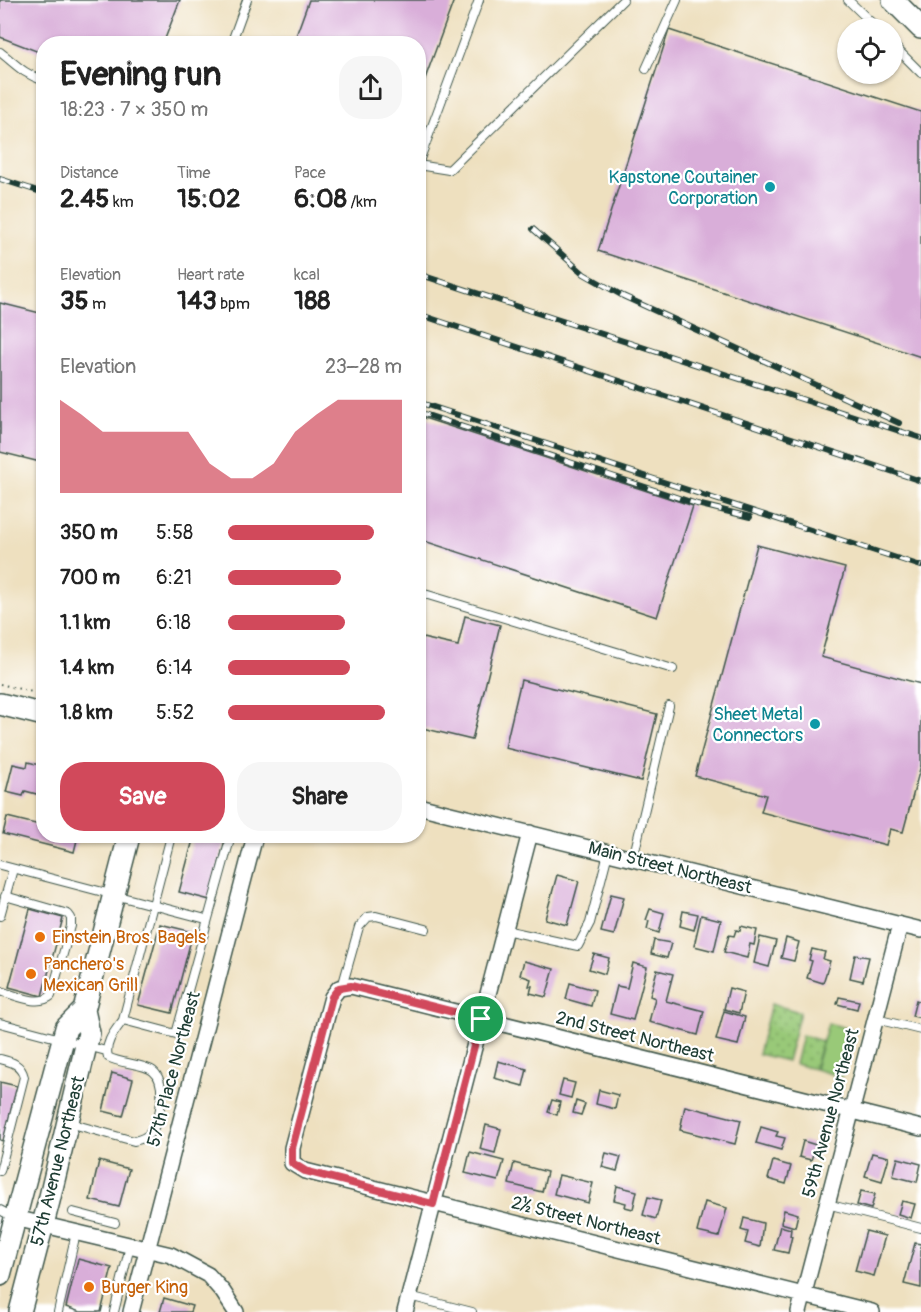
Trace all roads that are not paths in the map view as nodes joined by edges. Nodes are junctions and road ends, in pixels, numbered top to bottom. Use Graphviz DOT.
graph roads {
  1 [pos="247,0"];
  2 [pos="479,0"];
  3 [pos="623,0"];
  4 [pos="677,0"];
  5 [pos="848,0"];
  6 [pos="893,0"];
  7 [pos="867,18"];
  8 [pos="921,28"];
  9 [pos="234,36"];
  10 [pos="0,52"];
  11 [pos="903,55"];
  12 [pos="646,69"];
  13 [pos="921,73"];
  14 [pos="36,78"];
  15 [pos="426,143"];
  16 [pos="426,166"];
  17 [pos="426,594"];
  18 [pos="673,669"];
  19 [pos="0,704"];
  20 [pos="669,706"];
  21 [pos="36,713"];
  22 [pos="426,808"];
  23 [pos="530,833"];
  24 [pos="127,843"];
  25 [pos="169,843"];
  26 [pos="229,843"];
  27 [pos="253,843"];
  28 [pos="608,852"];
  29 [pos="633,859"];
  30 [pos="0,866"];
  31 [pos="13,869"];
  32 [pos="114,894"];
  33 [pos="5,896"];
  34 [pos="154,905"];
  35 [pos="0,916"];
  36 [pos="206,919"];
  37 [pos="900,925"];
  38 [pos="426,929"];
  39 [pos="505,930"];
  40 [pos="921,930"];
  41 [pos="340,987"];
  42 [pos="0,991"];
  43 [pos="84,1011"];
  44 [pos="481,1019"];
  45 [pos="876,1019"];
  46 [pos="123,1020"];
  47 [pos="0,1023"];
  48 [pos="921,1030"];
  49 [pos="63,1040"];
  50 [pos="85,1046"];
  51 [pos="106,1052"];
  52 [pos="0,1059"];
  53 [pos="851,1110"];
  54 [pos="68,1123"];
  55 [pos="921,1128"];
  56 [pos="2,1159"];
  57 [pos="0,1172"];
  58 [pos="433,1204"];
  59 [pos="827,1204"];
  60 [pos="73,1212"];
  61 [pos="8,1214"];
  62 [pos="115,1223"];
  63 [pos="42,1225"];
  64 [pos="921,1228"];
  65 [pos="76,1233"];
  66 [pos="130,1246"];
  67 [pos="147,1250"];
  68 [pos="0,1275"];
  69 [pos="804,1295"];
  70 [pos="409,1296"];
  71 [pos="20,1312"];
  72 [pos="58,1312"];
  73 [pos="114,1312"];
  74 [pos="131,1312"];
  75 [pos="236,1312"];
  76 [pos="405,1312"];
  77 [pos="472,1312"];
  78 [pos="799,1312"];
  79 [pos="872,1312"];
  1 -- 9 [label="lane"];
  2 -- 15 [label="lane"];
  3 -- 16 [label="lane"];
  4 -- 12 [label="lane"];
  5 -- 7 [label="lane"];
  6 -- 8 [label="street"];
  10 -- 14 [label="lane"];
  11 -- 13 [label="lane"];
  17 -- 18 [label="lane"];
  19 -- 21 [label="street"];
  20 -- 29 [label="lane"];
  22 -- 23 [label="street, Main Street Northeast"];
  23 -- 28 [label="street, Main Street Northeast"];
  23 -- 39 [label="street"];
  24 -- 32 [label="street, 57th Avenue Northeast"];
  25 -- 34 [label="lane"];
  26 -- 36 [label="lane"];
  27 -- 67 [label="street, 57th Place Northeast"];
  28 -- 29 [label="street, Main Street Northeast"];
  28 -- 39 [label="lane"];
  29 -- 37 [label="street, Main Street Northeast"];
  30 -- 31 [label="lane"];
  31 -- 32 [label="lane"];
  31 -- 33 [label="lane"];
  32 -- 34 [label="lane"];
  32 -- 43 [label="street, 57th Avenue Northeast"];
  33 -- 35 [label="lane"];
  33 -- 42 [label="lane"];
  34 -- 36 [label="lane"];
  34 -- 46 [label="lane"];
  36 -- 46 [label="lane"];
  37 -- 40 [label="street, Main Street Northeast"];
  37 -- 45 [label="street, 59th Avenue Northeast"];
  38 -- 41 [label="lane"];
  39 -- 44 [label="street"];
  41 -- 44 [label="street, 2nd Street Northeast"];
  41 -- 58 [label="street, 2½ Street Northeast"];
  43 -- 49 [label="street, 57th Avenue Northeast"];
  43 -- 50 [label="street, 57th Avenue Northeast"];
  44 -- 53 [label="street, 2nd Street Northeast"];
  44 -- 58 [label="street"];
  45 -- 48 [label="lane"];
  45 -- 53 [label="street, 59th Avenue Northeast"];
  46 -- 51 [label="lane"];
  47 -- 49 [label="lane"];
  49 -- 50 [label="lane"];
  49 -- 61 [label="street, 57th Avenue Northeast"];
  50 -- 51 [label="lane"];
  50 -- 54 [label="street, 57th Avenue Northeast"];
  51 -- 54 [label="lane"];
  52 -- 56 [label="lane"];
  53 -- 55 [label="street, 2nd Street Northeast"];
  53 -- 59 [label="street, 59th Avenue Northeast"];
  54 -- 63 [label="street, 57th Avenue Northeast"];
  56 -- 57 [label="lane"];
  58 -- 69 [label="street, 2½ Street Northeast"];
  58 -- 70 [label="street"];
  59 -- 64 [label="lane"];
  59 -- 69 [label="street, 59th Avenue Northeast"];
  60 -- 62 [label="lane"];
  61 -- 63 [label="street"];
  61 -- 68 [label="street, 57th Avenue Northeast"];
  63 -- 65 [label="street"];
  63 -- 71 [label="street, 57th Avenue Northeast"];
  65 -- 66 [label="street"];
  65 -- 72 [label="lane"];
  66 -- 67 [label="street"];
  66 -- 73 [label="lane"];
  67 -- 74 [label="street, 57th Place Northeast"];
  67 -- 75 [label="street"];
  69 -- 78 [label="street, 59th Avenue Northeast"];
  69 -- 79 [label="street, 2½ Street Northeast"];
  70 -- 76 [label="street"];
  70 -- 77 [label="lane"];
}
